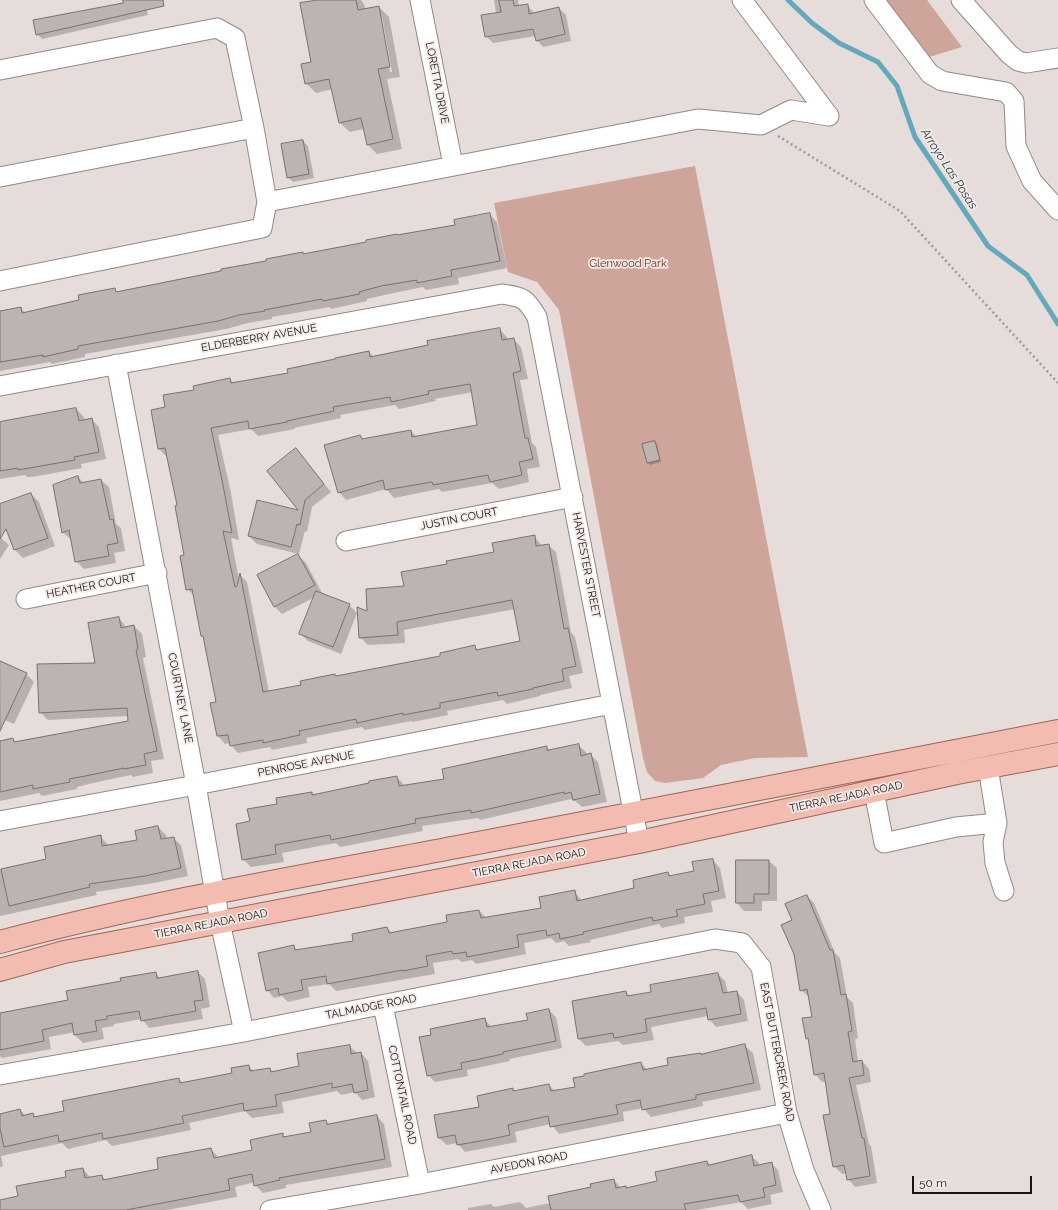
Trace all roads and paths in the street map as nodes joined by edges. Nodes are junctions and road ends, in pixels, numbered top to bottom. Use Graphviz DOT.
graph roads {
  1 [pos="420,0"];
  2 [pos="742,0"];
  3 [pos="874,0"];
  4 [pos="961,0"];
  5 [pos="1058,58"];
  6 [pos="0,70"];
  7 [pos="761,125"];
  8 [pos="254,128"];
  9 [pos="453,165"];
  10 [pos="0,177"];
  11 [pos="267,202"];
  12 [pos="1058,210"];
  13 [pos="0,281"];
  14 [pos="518,296"];
  15 [pos="116,364"];
  16 [pos="1058,383"];
  17 [pos="0,386"];
  18 [pos="573,497"];
  19 [pos="346,540"];
  20 [pos="157,573"];
  21 [pos="26,599"];
  22 [pos="612,704"];
  23 [pos="1058,731"];
  24 [pos="1058,754"];
  25 [pos="988,767"];
  26 [pos="196,785"];
  27 [pos="874,791"];
  28 [pos="634,814"];
  29 [pos="0,821"];
  30 [pos="997,823"];
  31 [pos="639,842"];
  32 [pos="1004,891"];
  33 [pos="216,893"];
  34 [pos="220,922"];
  35 [pos="0,942"];
  36 [pos="742,943"];
  37 [pos="0,970"];
  38 [pos="383,1005"];
  39 [pos="244,1032"];
  40 [pos="0,1075"];
  41 [pos="787,1113"];
  42 [pos="420,1184"];
  43 [pos="270,1210"];
  44 [pos="821,1210"];
  1 -- 9 [label="street, LORETTA DRIVE"];
  2 -- 7 [label="street"];
  3 -- 12 [label="street"];
  4 -- 5 [label="street"];
  6 -- 8 [label="street"];
  7 -- 9 [label="street"];
  7 -- 16 [label="path"];
  8 -- 10 [label="street"];
  8 -- 11 [label="street"];
  9 -- 11 [label="street"];
  11 -- 13 [label="street"];
  14 -- 15 [label="street, ELDERBERRY AVENUE"];
  14 -- 18 [label="street, HARVESTER STREET"];
  15 -- 17 [label="street, ELDERBERRY AVENUE"];
  15 -- 20 [label="street, COURTNEY LANE"];
  18 -- 19 [label="street, JUSTIN COURT"];
  18 -- 22 [label="street, HARVESTER STREET"];
  20 -- 21 [label="street, HEATHER COURT"];
  20 -- 26 [label="street, COURTNEY LANE"];
  22 -- 26 [label="street, PENROSE AVENUE"];
  22 -- 28 [label="street, HARVESTER STREET"];
  23 -- 28 [label="main road"];
  24 -- 25 [label="main road, TIERRA REJADA ROAD"];
  25 -- 27 [label="main road, TIERRA REJADA ROAD"];
  25 -- 30 [label="street"];
  26 -- 29 [label="street, PENROSE AVENUE"];
  26 -- 33 [label="street, COURTNEY LANE"];
  27 -- 30 [label="street"];
  27 -- 31 [label="main road, TIERRA REJADA ROAD"];
  28 -- 31 [label="street, HARVESTER STREET"];
  28 -- 33 [label="main road"];
  30 -- 32 [label="street"];
  31 -- 34 [label="main road, TIERRA REJADA ROAD"];
  33 -- 34 [label="street, COURTNEY LANE"];
  33 -- 35 [label="main road"];
  34 -- 37 [label="main road, TIERRA REJADA ROAD"];
  34 -- 39 [label="street, COURTNEY LANE"];
  36 -- 38 [label="street, TALMADGE ROAD"];
  36 -- 41 [label="street, EAST BUTTERCREEK ROAD"];
  38 -- 39 [label="street, TALMADGE ROAD"];
  38 -- 42 [label="street, COTTONTAIL ROAD"];
  39 -- 40 [label="street, TALMADGE ROAD"];
  41 -- 42 [label="street, AVEDON ROAD"];
  41 -- 44 [label="street, EAST BUTTERCREEK ROAD"];
  42 -- 43 [label="street, AVEDON ROAD"];
}
